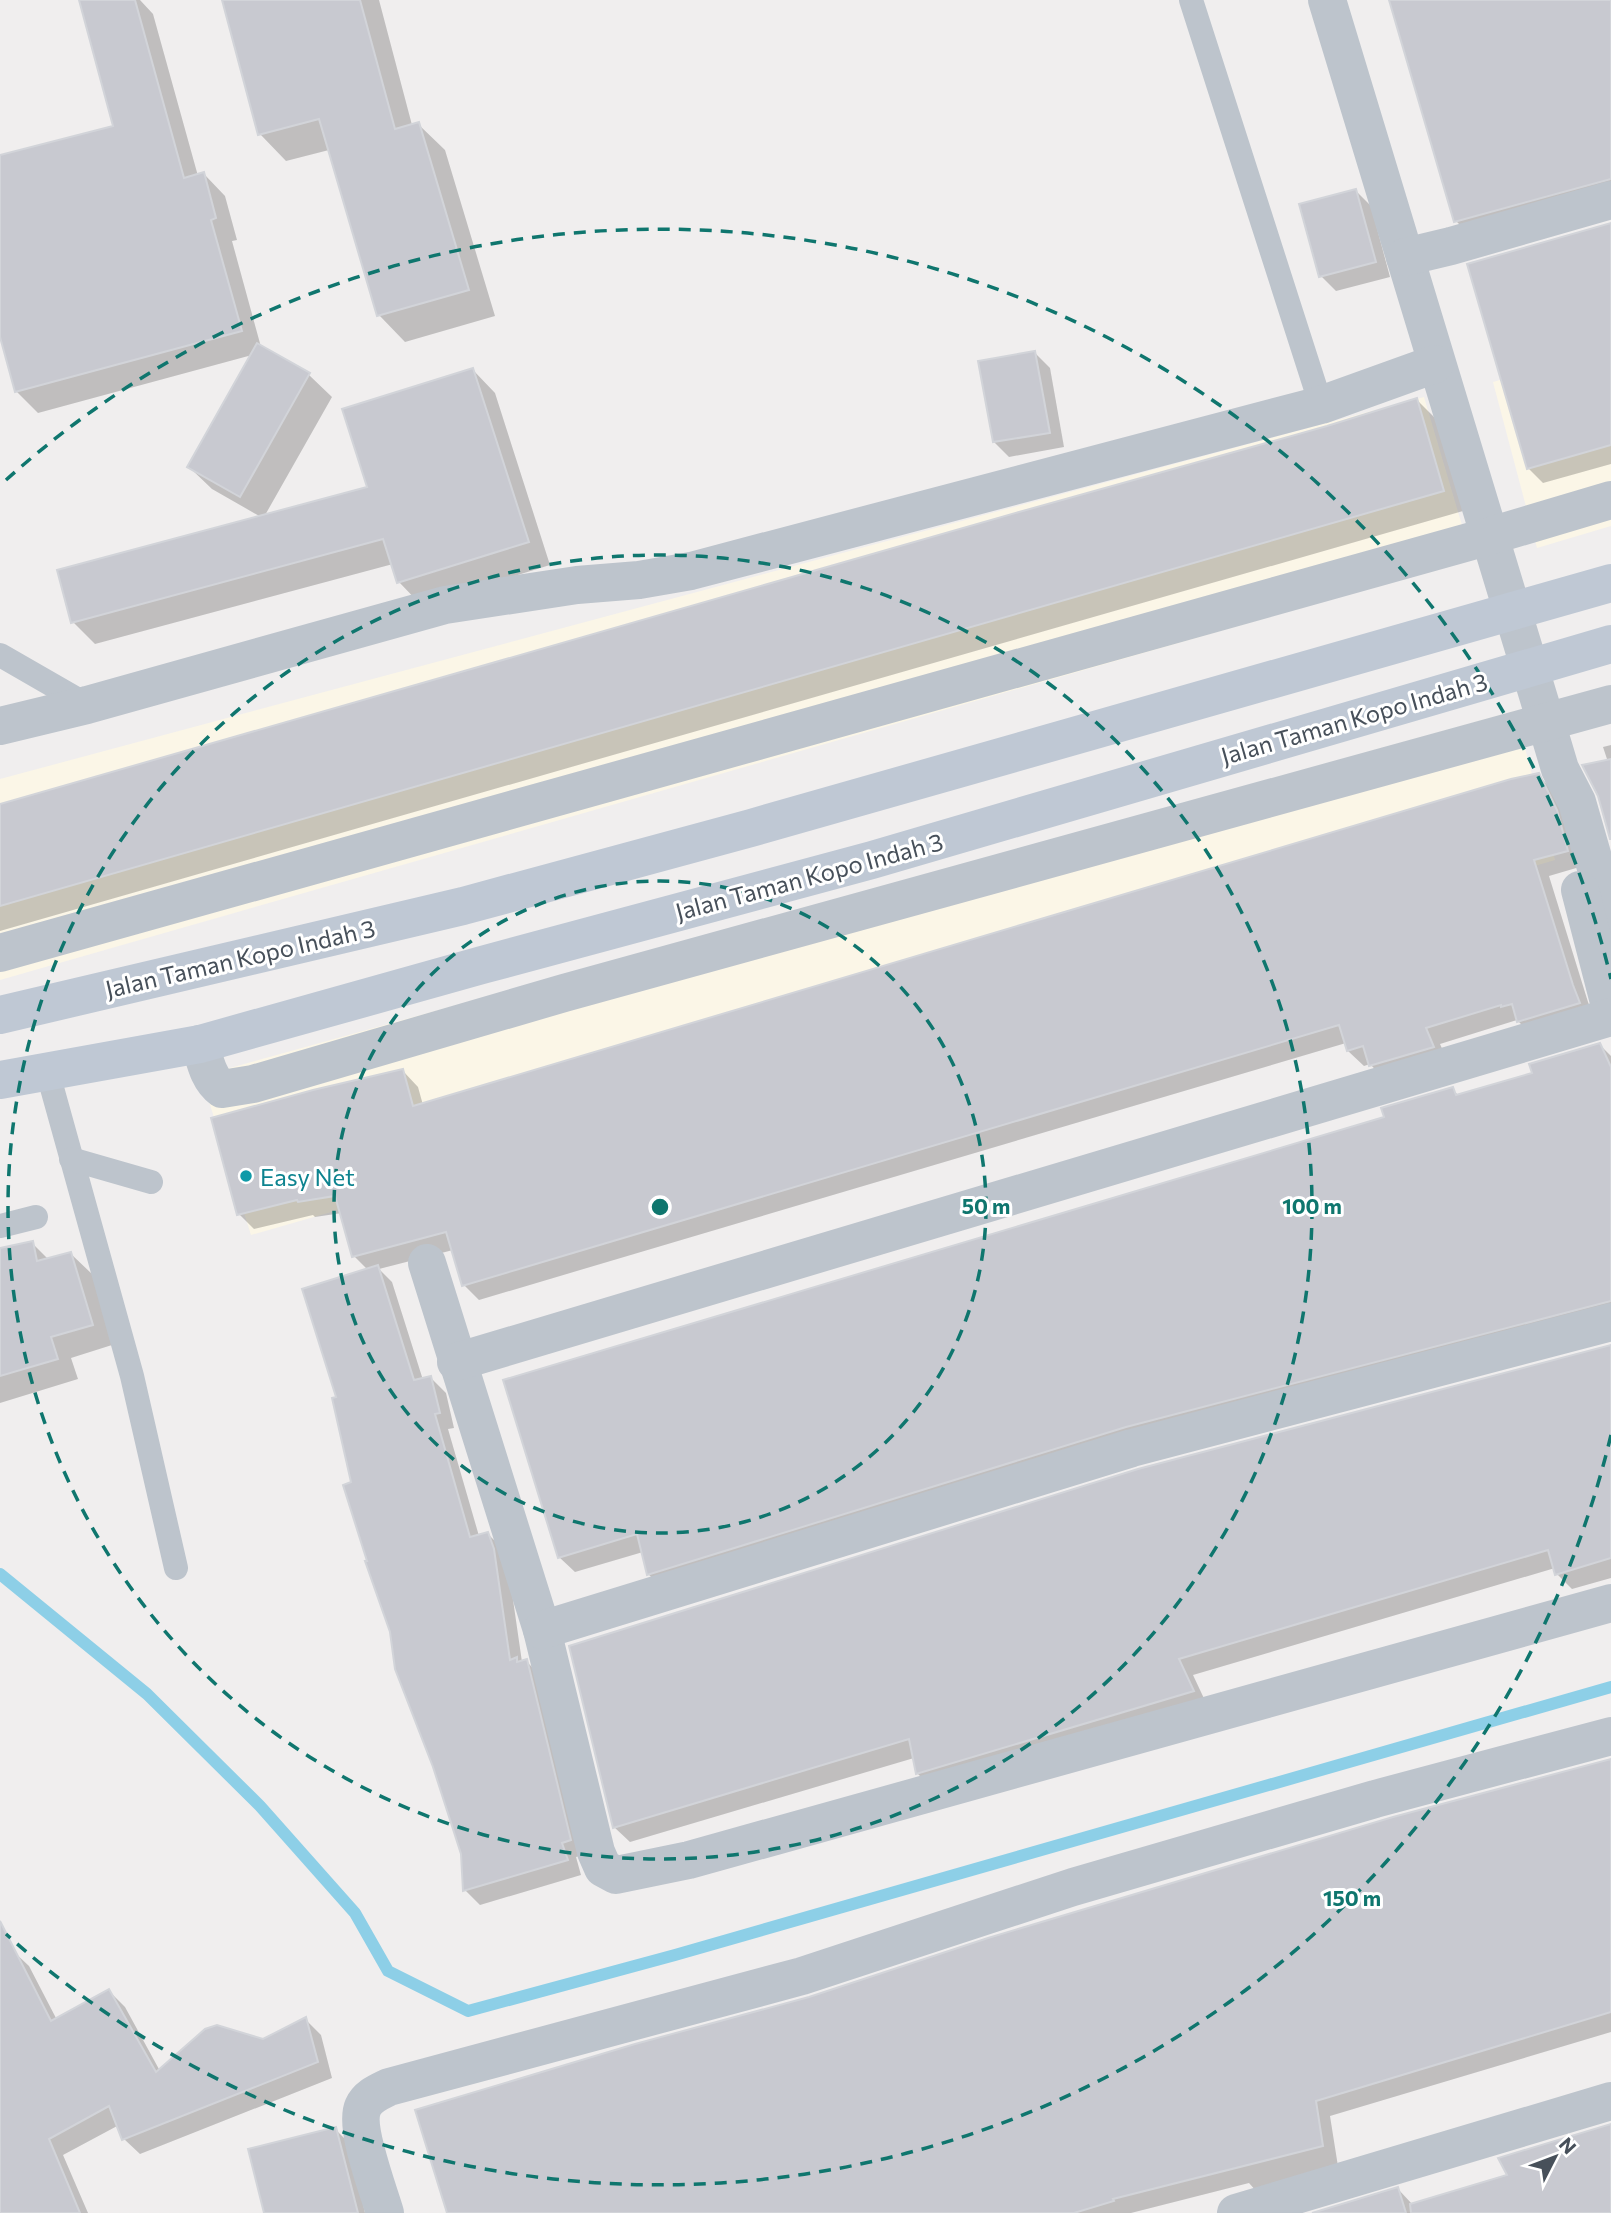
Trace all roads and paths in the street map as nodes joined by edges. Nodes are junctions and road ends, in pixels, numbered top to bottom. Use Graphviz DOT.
graph roads {
  1 [pos="1191,0"];
  2 [pos="1327,0"];
  3 [pos="1611,200"];
  4 [pos="1405,257"];
  5 [pos="1435,364"];
  6 [pos="1321,405"];
  7 [pos="1611,500"];
  8 [pos="1490,536"];
  9 [pos="1611,583"];
  10 [pos="1513,612"];
  11 [pos="1611,644"];
  12 [pos="0,655"];
  13 [pos="1529,667"];
  14 [pos="1611,704"];
  15 [pos="87,705"];
  16 [pos="1546,722"];
  17 [pos="0,726"];
  18 [pos="1560,769"];
  19 [pos="872,860"];
  20 [pos="883,904"];
  21 [pos="463,906"];
  22 [pos="1611,920"];
  23 [pos="0,953"];
  24 [pos="482,965"];
  25 [pos="1611,1010"];
  26 [pos="0,1015"];
  27 [pos="1611,1017"];
  28 [pos="200,1044"];
  29 [pos="47,1070"];
  30 [pos="0,1080"];
  31 [pos="71,1159"];
  32 [pos="151,1182"];
  33 [pos="36,1217"];
  34 [pos="0,1226"];
  35 [pos="427,1263"];
  36 [pos="1611,1322"];
  37 [pos="456,1362"];
  38 [pos="176,1568"];
  39 [pos="1611,1603"];
  40 [pos="541,1630"];
  41 [pos="1611,1737"];
  42 [pos="1611,2101"];
  43 [pos="384,2213"];
  44 [pos="1236,2213"];
  1 -- 6 [label="lane"];
  2 -- 4 [label="street"];
  3 -- 4 [label="street"];
  4 -- 5 [label="street"];
  5 -- 6 [label="street"];
  5 -- 8 [label="street"];
  6 -- 15 [label="street"];
  7 -- 8 [label="street"];
  8 -- 10 [label="street"];
  8 -- 23 [label="street"];
  9 -- 10 [label="main road, Jalan Taman Kopo Indah 3"];
  10 -- 13 [label="street"];
  10 -- 21 [label="main road, Jalan Taman Kopo Indah 3"];
  11 -- 13 [label="main road, Jalan Taman Kopo Indah 3"];
  12 -- 15 [label="lane"];
  13 -- 16 [label="street"];
  13 -- 19 [label="main road, Jalan Taman Kopo Indah 3"];
  14 -- 16 [label="street"];
  15 -- 17 [label="street"];
  16 -- 18 [label="street"];
  16 -- 20 [label="street"];
  18 -- 22 [label="street"];
  18 -- 25 [label="street"];
  19 -- 20 [label="street"];
  19 -- 24 [label="main road, Jalan Taman Kopo Indah 3"];
  20 -- 28 [label="street"];
  21 -- 24 [label="main road"];
  21 -- 26 [label="main road, Jalan Taman Kopo Indah 3"];
  24 -- 28 [label="main road, Jalan Taman Kopo Indah 3"];
  27 -- 37 [label="street"];
  28 -- 29 [label="main road, Jalan Taman Kopo Indah 3"];
  29 -- 30 [label="main road, Jalan Taman Kopo Indah 3"];
  29 -- 31 [label="lane"];
  31 -- 32 [label="lane"];
  31 -- 38 [label="lane"];
  33 -- 34 [label="lane"];
  35 -- 37 [label="street"];
  36 -- 40 [label="street"];
  37 -- 40 [label="street"];
  39 -- 40 [label="street"];
  41 -- 43 [label="street"];
  42 -- 44 [label="street"];
}
